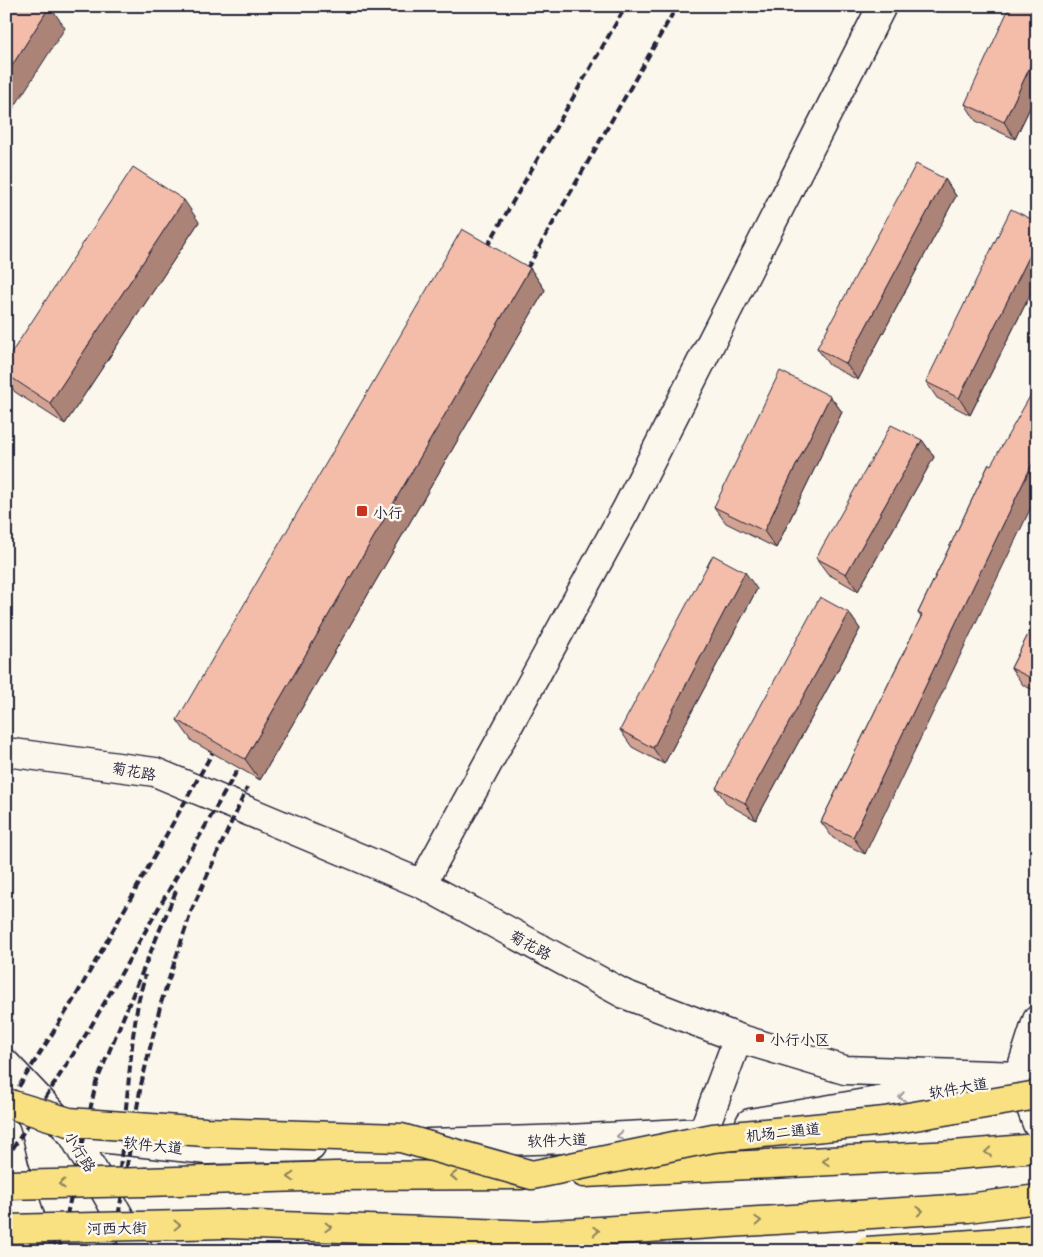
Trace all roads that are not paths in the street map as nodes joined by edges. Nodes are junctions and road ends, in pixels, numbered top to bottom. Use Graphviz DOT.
graph roads {
  1 [pos="882,6"];
  2 [pos="6,752"];
  3 [pos="422,884"];
  4 [pos="1037,1020"];
  5 [pos="738,1038"];
  6 [pos="6,1064"];
  7 [pos="1031,1082"];
  8 [pos="6,1103"];
  9 [pos="1037,1124"];
  10 [pos="6,1132"];
  11 [pos="703,1132"];
  12 [pos="74,1135"];
  13 [pos="1037,1148"];
  14 [pos="532,1175"];
  15 [pos="6,1185"];
  16 [pos="1037,1198"];
  17 [pos="6,1229"];
  18 [pos="1037,1231"];
  19 [pos="536,1234"];
  20 [pos="1037,1238"];
  21 [pos="41,1251"];
  22 [pos="138,1251"];
  23 [pos="470,1251"];
  24 [pos="578,1251"];
  25 [pos="867,1251"];
  26 [pos="907,1251"];
  1 -- 3 [label="street"];
  2 -- 3 [label="street, 菊花路"];
  3 -- 5 [label="street, 菊花路"];
  4 -- 7 [label="street"];
  5 -- 7 [label="street, 菊花路"];
  5 -- 11 [label="street"];
  6 -- 12 [label="street, 小行路"];
  7 -- 9 [label="street"];
  7 -- 11 [label="street, 软件大道, one-way"];
  7 -- 14 [label="main road, 机场二通道, bridge"];
  8 -- 14 [label="main road, bridge"];
  10 -- 21 [label="street"];
  11 -- 12 [label="street, 软件大道, one-way"];
  12 -- 22 [label="street, 小行路"];
  13 -- 14 [label="main road, one-way, bridge"];
  14 -- 15 [label="main road, one-way, bridge"];
  19 -- 16 [label="main road, one-way"];
  17 -- 19 [label="main road, 河西大街, one-way, bridge"];
  18 -- 26 [label="street"];
  19 -- 23 [label="main road"];
  19 -- 24 [label="main road"];
  20 -- 25 [label="main road, bridge"];
}
